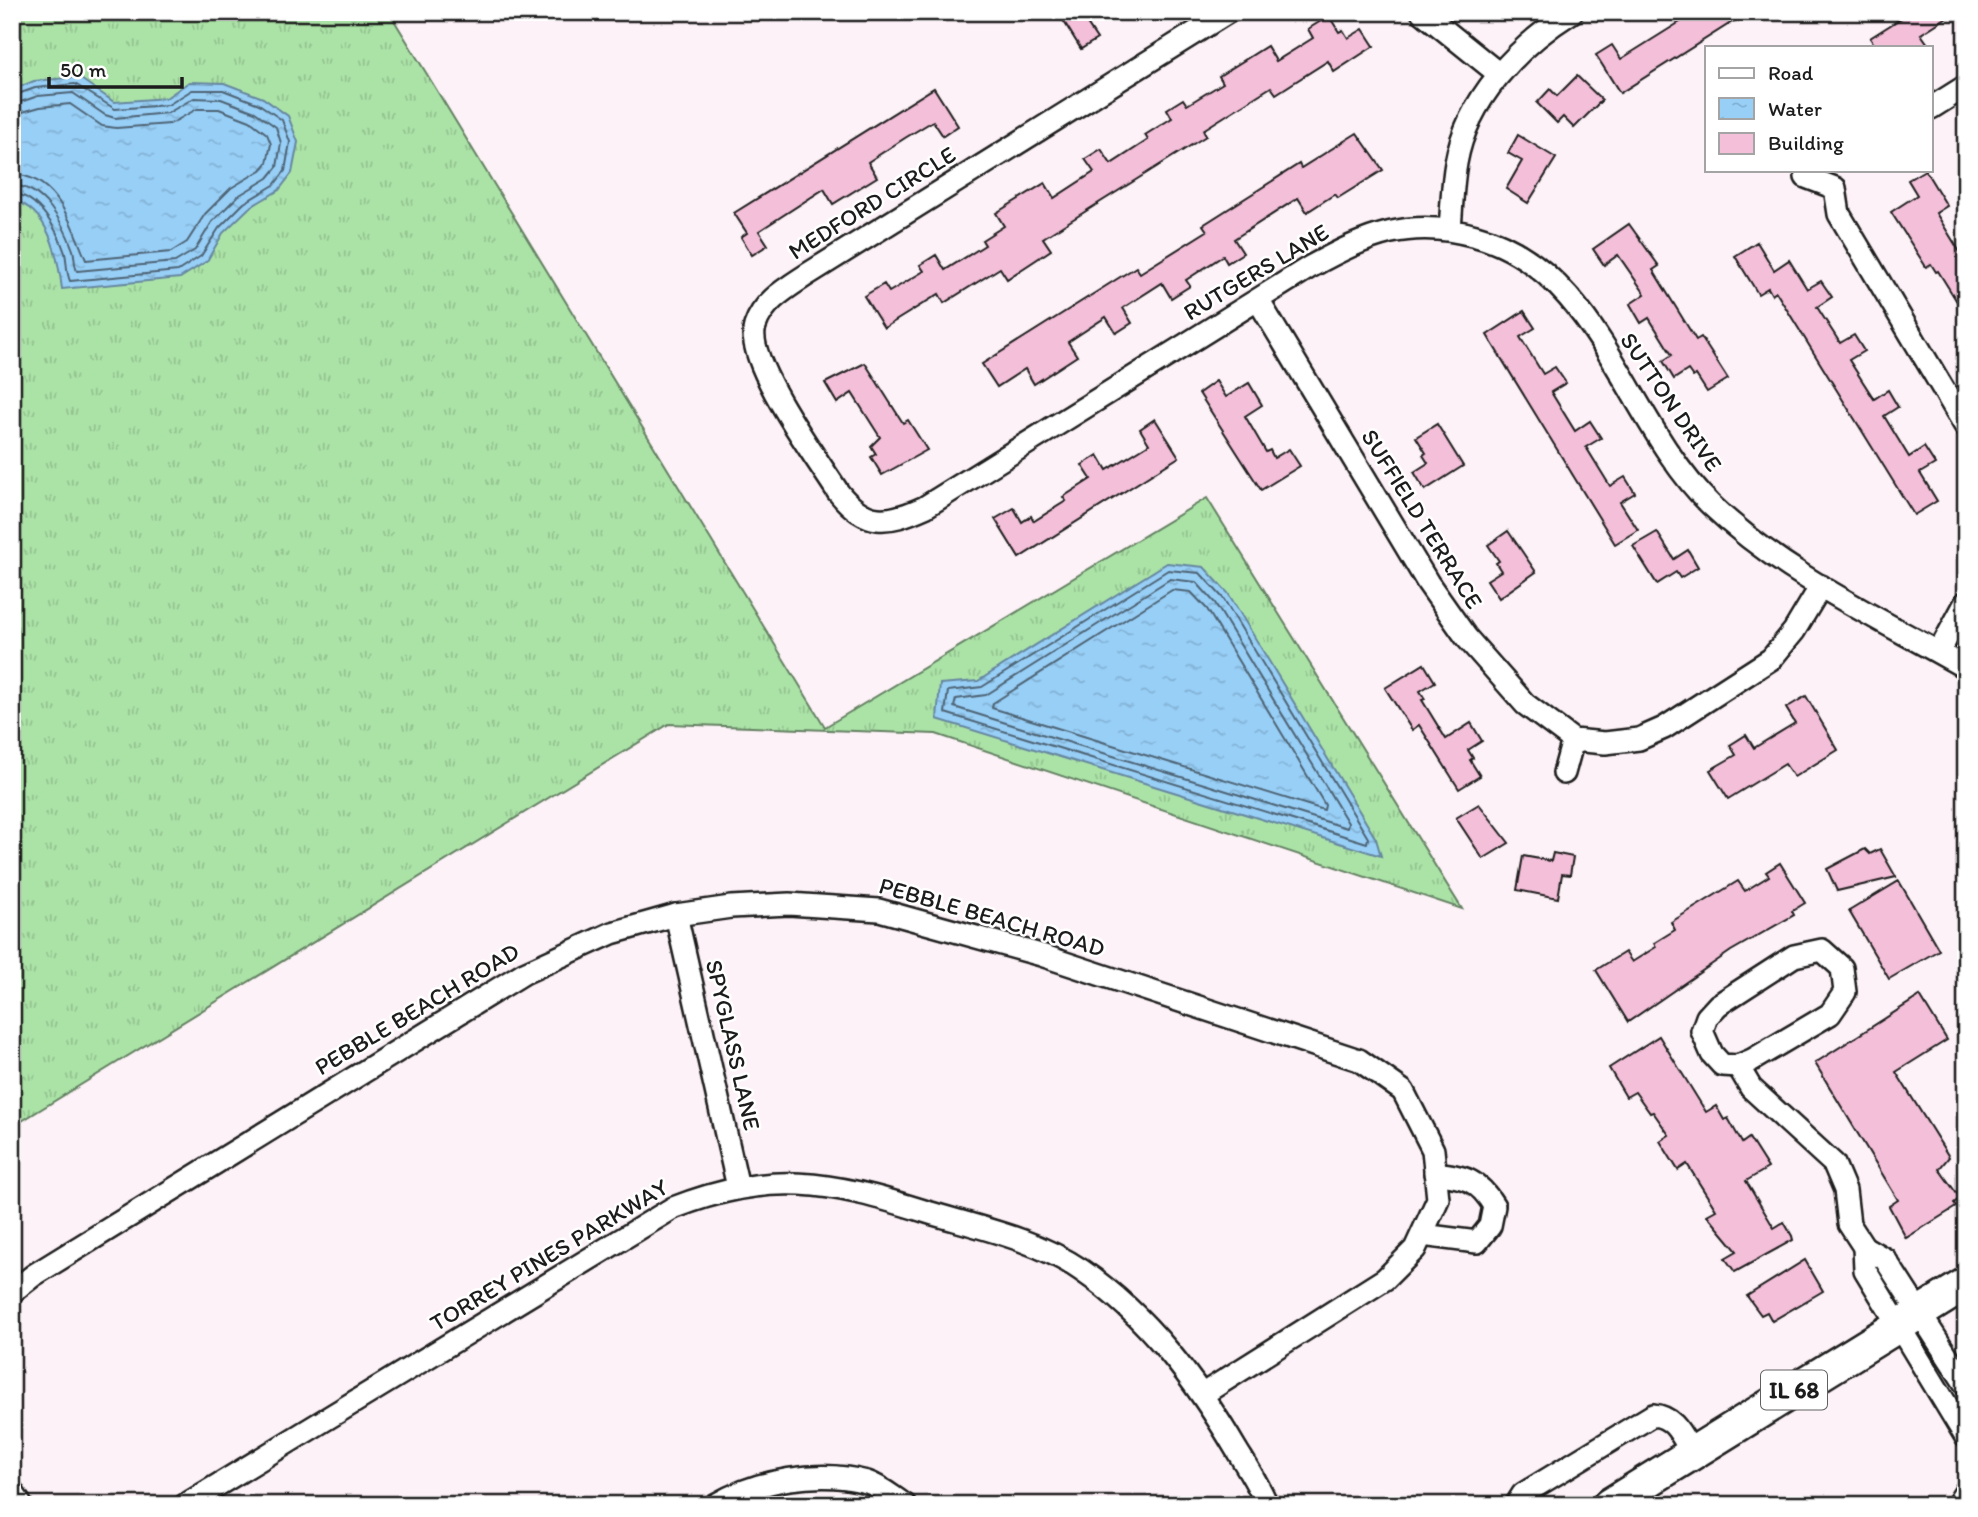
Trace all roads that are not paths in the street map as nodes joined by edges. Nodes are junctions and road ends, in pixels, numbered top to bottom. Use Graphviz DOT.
graph roads {
  1 [pos="1228,12"];
  2 [pos="1422,12"];
  3 [pos="1572,12"];
  4 [pos="1499,74"];
  5 [pos="1966,86"];
  6 [pos="1932,107"];
  7 [pos="1806,177"];
  8 [pos="1838,179"];
  9 [pos="1450,228"];
  10 [pos="1258,300"];
  11 [pos="1966,427"];
  12 [pos="874,520"];
  13 [pos="1821,586"];
  14 [pos="1966,602"];
  15 [pos="1939,652"];
  16 [pos="1966,668"];
  17 [pos="1573,740"];
  18 [pos="1564,773"];
  19 [pos="676,915"];
  20 [pos="1738,1066"];
  21 [pos="1435,1173"];
  22 [pos="738,1187"];
  23 [pos="1422,1235"];
  24 [pos="1966,1284"];
  25 [pos="12,1292"];
  26 [pos="1908,1320"];
  27 [pos="1966,1385"];
  28 [pos="1203,1394"];
  29 [pos="1966,1396"];
  30 [pos="1947,1408"];
  31 [pos="1966,1437"];
  32 [pos="1692,1453"];
  33 [pos="12,1491"];
  34 [pos="1966,1492"];
  35 [pos="1258,1501"];
  36 [pos="21,1505"];
  37 [pos="185,1505"];
  38 [pos="715,1505"];
  39 [pos="905,1505"];
  40 [pos="1516,1505"];
  41 [pos="1609,1505"];
  42 [pos="1958,1505"];
  1 -- 12 [label="street, MEDFORD CIRCLE"];
  2 -- 4 [label="street"];
  3 -- 4 [label="street"];
  4 -- 9 [label="street"];
  5 -- 6 [label="street"];
  7 -- 8 [label="street"];
  8 -- 11 [label="street"];
  9 -- 10 [label="street, RUTGERS LANE"];
  9 -- 13 [label="street, SUTTON DRIVE"];
  10 -- 12 [label="street, RUTGERS LANE"];
  10 -- 17 [label="street, SUFFIELD TERRACE"];
  13 -- 15 [label="street, SUTTON DRIVE"];
  13 -- 17 [label="street"];
  14 -- 15 [label="street"];
  15 -- 16 [label="street, SUTTON DRIVE"];
  17 -- 18 [label="street"];
  19 -- 21 [label="street, PEBBLE BEACH ROAD"];
  19 -- 22 [label="street, SPYGLASS LANE"];
  19 -- 25 [label="street, PEBBLE BEACH ROAD"];
  20 -- 20 [label="street"];
  20 -- 26 [label="street"];
  21 -- 23 [label="street, PEBBLE BEACH ROAD"];
  21 -- 23 [label="street"];
  22 -- 28 [label="street, TORREY PINES PARKWAY"];
  22 -- 37 [label="street, TORREY PINES PARKWAY"];
  23 -- 28 [label="street, PEBBLE BEACH ROAD"];
  24 -- 26 [label="main road, IL 68"];
  26 -- 27 [label="street"];
  26 -- 30 [label="street"];
  26 -- 32 [label="main road, IL 68"];
  28 -- 35 [label="street, TORREY PINES PARKWAY"];
  29 -- 30 [label="street"];
  30 -- 31 [label="street"];
  32 -- 40 [label="street"];
  32 -- 41 [label="main road, IL 68"];
  33 -- 36 [label="street"];
  34 -- 42 [label="street"];
  38 -- 39 [label="street"];
}
